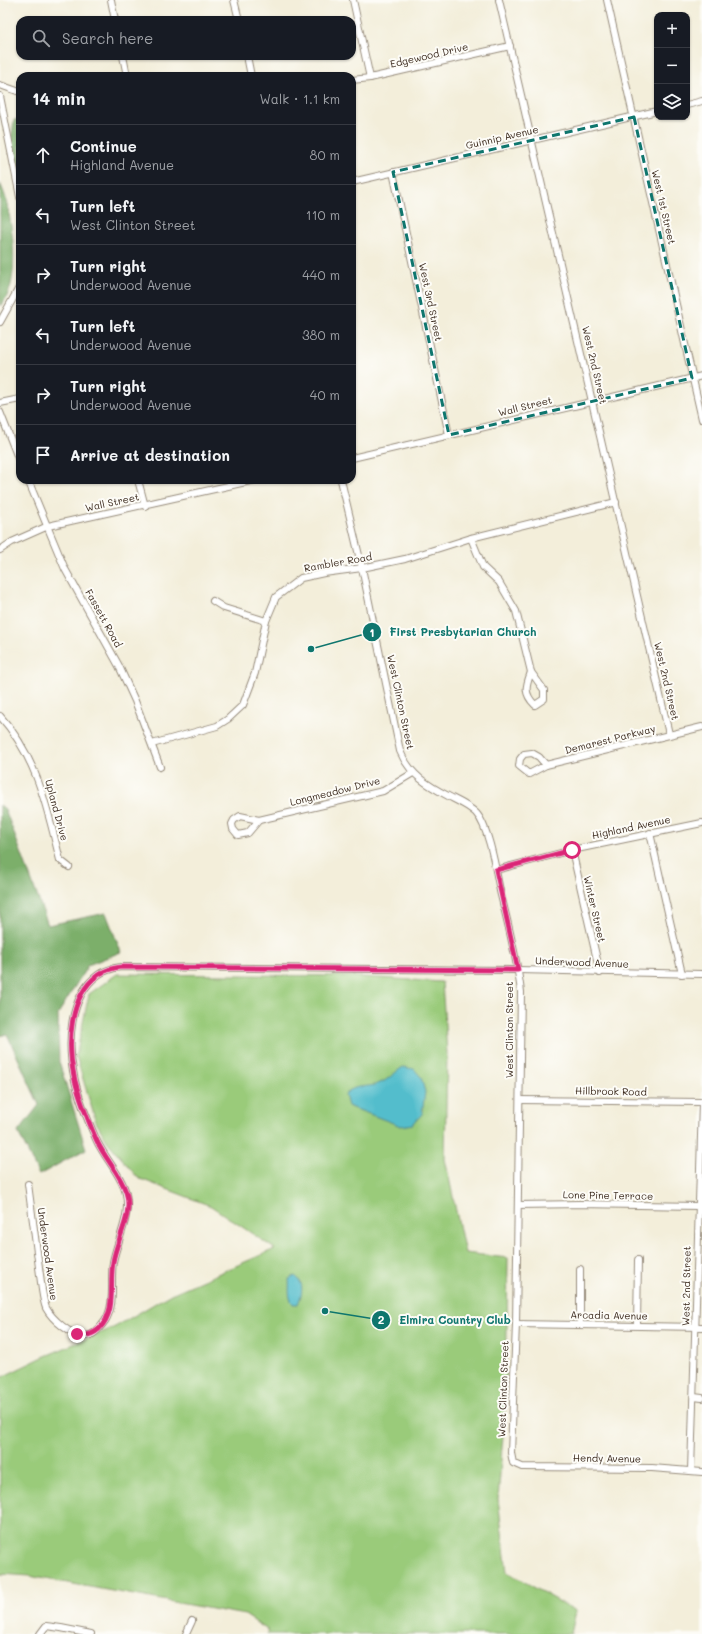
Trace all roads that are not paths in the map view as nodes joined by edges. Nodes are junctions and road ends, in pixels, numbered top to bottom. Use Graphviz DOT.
graph roads {
  1 [pos="111,0"];
  2 [pos="234,0"];
  3 [pos="353,0"];
  4 [pos="499,0"];
  5 [pos="607,0"];
  6 [pos="114,16"];
  7 [pos="238,16"];
  8 [pos="510,46"];
  9 [pos="124,60"];
  10 [pos="247,60"];
  11 [pos="126,72"];
  12 [pos="250,72"];
  13 [pos="370,78"];
  14 [pos="356,80"];
  15 [pos="0,85"];
  16 [pos="16,91"];
  17 [pos="0,97"];
  18 [pos="702,101"];
  19 [pos="690,104"];
  20 [pos="654,112"];
  21 [pos="634,116"];
  22 [pos="532,141"];
  23 [pos="393,172"];
  24 [pos="16,177"];
  25 [pos="356,181"];
  26 [pos="16,293"];
  27 [pos="0,322"];
  28 [pos="702,376"];
  29 [pos="692,378"];
  30 [pos="16,400"];
  31 [pos="593,400"];
  32 [pos="0,403"];
  33 [pos="0,412"];
  34 [pos="702,419"];
  35 [pos="449,435"];
  36 [pos="16,453"];
  37 [pos="356,457"];
  38 [pos="30,484"];
  39 [pos="139,484"];
  40 [pos="238,484"];
  41 [pos="342,484"];
  42 [pos="616,502"];
  43 [pos="145,506"];
  44 [pos="48,526"];
  45 [pos="471,538"];
  46 [pos="0,550"];
  47 [pos="362,568"];
  48 [pos="213,601"];
  49 [pos="266,621"];
  50 [pos="531,672"];
  51 [pos="0,716"];
  52 [pos="702,727"];
  53 [pos="669,734"];
  54 [pos="152,744"];
  55 [pos="546,765"];
  56 [pos="160,767"];
  57 [pos="413,773"];
  58 [pos="259,820"];
  59 [pos="702,823"];
  60 [pos="650,833"];
  61 [pos="572,850"];
  62 [pos="69,867"];
  63 [pos="496,870"];
  64 [pos="518,970"];
  65 [pos="600,973"];
  66 [pos="682,974"];
  67 [pos="702,974"];
  68 [pos="520,1100"];
  69 [pos="702,1102"];
  70 [pos="28,1184"];
  71 [pos="518,1205"];
  72 [pos="698,1206"];
  73 [pos="638,1260"];
  74 [pos="580,1269"];
  75 [pos="516,1324"];
  76 [pos="580,1325"];
  77 [pos="637,1325"];
  78 [pos="699,1327"];
  79 [pos="694,1398"];
  80 [pos="702,1398"];
  81 [pos="513,1463"];
  82 [pos="691,1471"];
  83 [pos="702,1472"];
  84 [pos="192,1621"];
  85 [pos="40,1634"];
  86 [pos="91,1634"];
  87 [pos="186,1634"];
  1 -- 6 [label="street"];
  2 -- 7 [label="street"];
  3 -- 13 [label="street"];
  4 -- 8 [label="street, West 2nd Street"];
  5 -- 21 [label="street, West 1st Street"];
  8 -- 13 [label="street, Edgewood Drive"];
  8 -- 22 [label="street, West 2nd Street"];
  9 -- 11 [label="street"];
  10 -- 12 [label="street"];
  13 -- 14 [label="street, Edgewood Drive"];
  15 -- 16 [label="street"];
  17 -- 24 [label="street"];
  18 -- 19 [label="street"];
  20 -- 21 [label="street, Guinnip Avenue"];
  21 -- 22 [label="street, Guinnip Avenue"];
  21 -- 29 [label="street, West 1st Street"];
  22 -- 23 [label="street, Guinnip Avenue"];
  22 -- 31 [label="street, West 2nd Street"];
  23 -- 25 [label="street, Guinnip Avenue"];
  23 -- 35 [label="street, West 3rd Street"];
  26 -- 27 [label="street"];
  28 -- 29 [label="street, Wall Street"];
  29 -- 31 [label="street, Wall Street"];
  29 -- 34 [label="street, West 1st Street"];
  30 -- 32 [label="street"];
  31 -- 35 [label="street, Wall Street"];
  31 -- 42 [label="street, West 2nd Street"];
  33 -- 36 [label="street"];
  35 -- 37 [label="street, Wall Street"];
  38 -- 44 [label="street, Fassett Road"];
  39 -- 43 [label="street"];
  40 -- 43 [label="street, Wall Street"];
  41 -- 47 [label="street, West Clinton Street"];
  42 -- 45 [label="street, Rambler Road"];
  42 -- 53 [label="street, West 2nd Street"];
  43 -- 44 [label="street, Wall Street"];
  44 -- 46 [label="street, Wall Street"];
  44 -- 54 [label="street, Fassett Road"];
  45 -- 47 [label="street, Rambler Road"];
  45 -- 50 [label="street"];
  47 -- 49 [label="street, Rambler Road"];
  47 -- 57 [label="street, West Clinton Street"];
  48 -- 49 [label="street"];
  49 -- 54 [label="street, Rambler Road"];
  50 -- 50 [label="street"];
  51 -- 62 [label="street, Upland Drive"];
  52 -- 53 [label="street, Demarest Parkway"];
  53 -- 55 [label="street, Demarest Parkway"];
  54 -- 56 [label="street, Fassett Road"];
  57 -- 58 [label="street, Longmeadow Drive"];
  57 -- 63 [label="street, West Clinton Street"];
  59 -- 60 [label="street, Highland Avenue"];
  60 -- 61 [label="street, Highland Avenue"];
  60 -- 66 [label="street"];
  61 -- 63 [label="street, Highland Avenue"];
  61 -- 65 [label="street, Winter Street"];
  63 -- 64 [label="street, West Clinton Street"];
  64 -- 65 [label="street, Underwood Avenue"];
  64 -- 68 [label="street, West Clinton Street"];
  64 -- 70 [label="street, Underwood Avenue"];
  65 -- 66 [label="street, Underwood Avenue"];
  66 -- 67 [label="street, Underwood Avenue"];
  68 -- 69 [label="street, Hillbrook Road"];
  68 -- 71 [label="street, West Clinton Street"];
  69 -- 72 [label="street, West 2nd Street"];
  71 -- 72 [label="street, Lone Pine Terrace"];
  71 -- 75 [label="street, West Clinton Street"];
  72 -- 78 [label="street, West 2nd Street"];
  73 -- 77 [label="street"];
  74 -- 76 [label="street"];
  75 -- 76 [label="street, Arcadia Avenue"];
  75 -- 81 [label="street, West Clinton Street"];
  76 -- 77 [label="street, Arcadia Avenue"];
  77 -- 78 [label="street, Arcadia Avenue"];
  78 -- 79 [label="street, West 2nd Street"];
  79 -- 80 [label="street"];
  79 -- 82 [label="street, West 2nd Street"];
  81 -- 82 [label="street, Hendy Avenue"];
  82 -- 83 [label="street, Hendy Avenue"];
  84 -- 87 [label="street"];
  85 -- 86 [label="street"];
}
